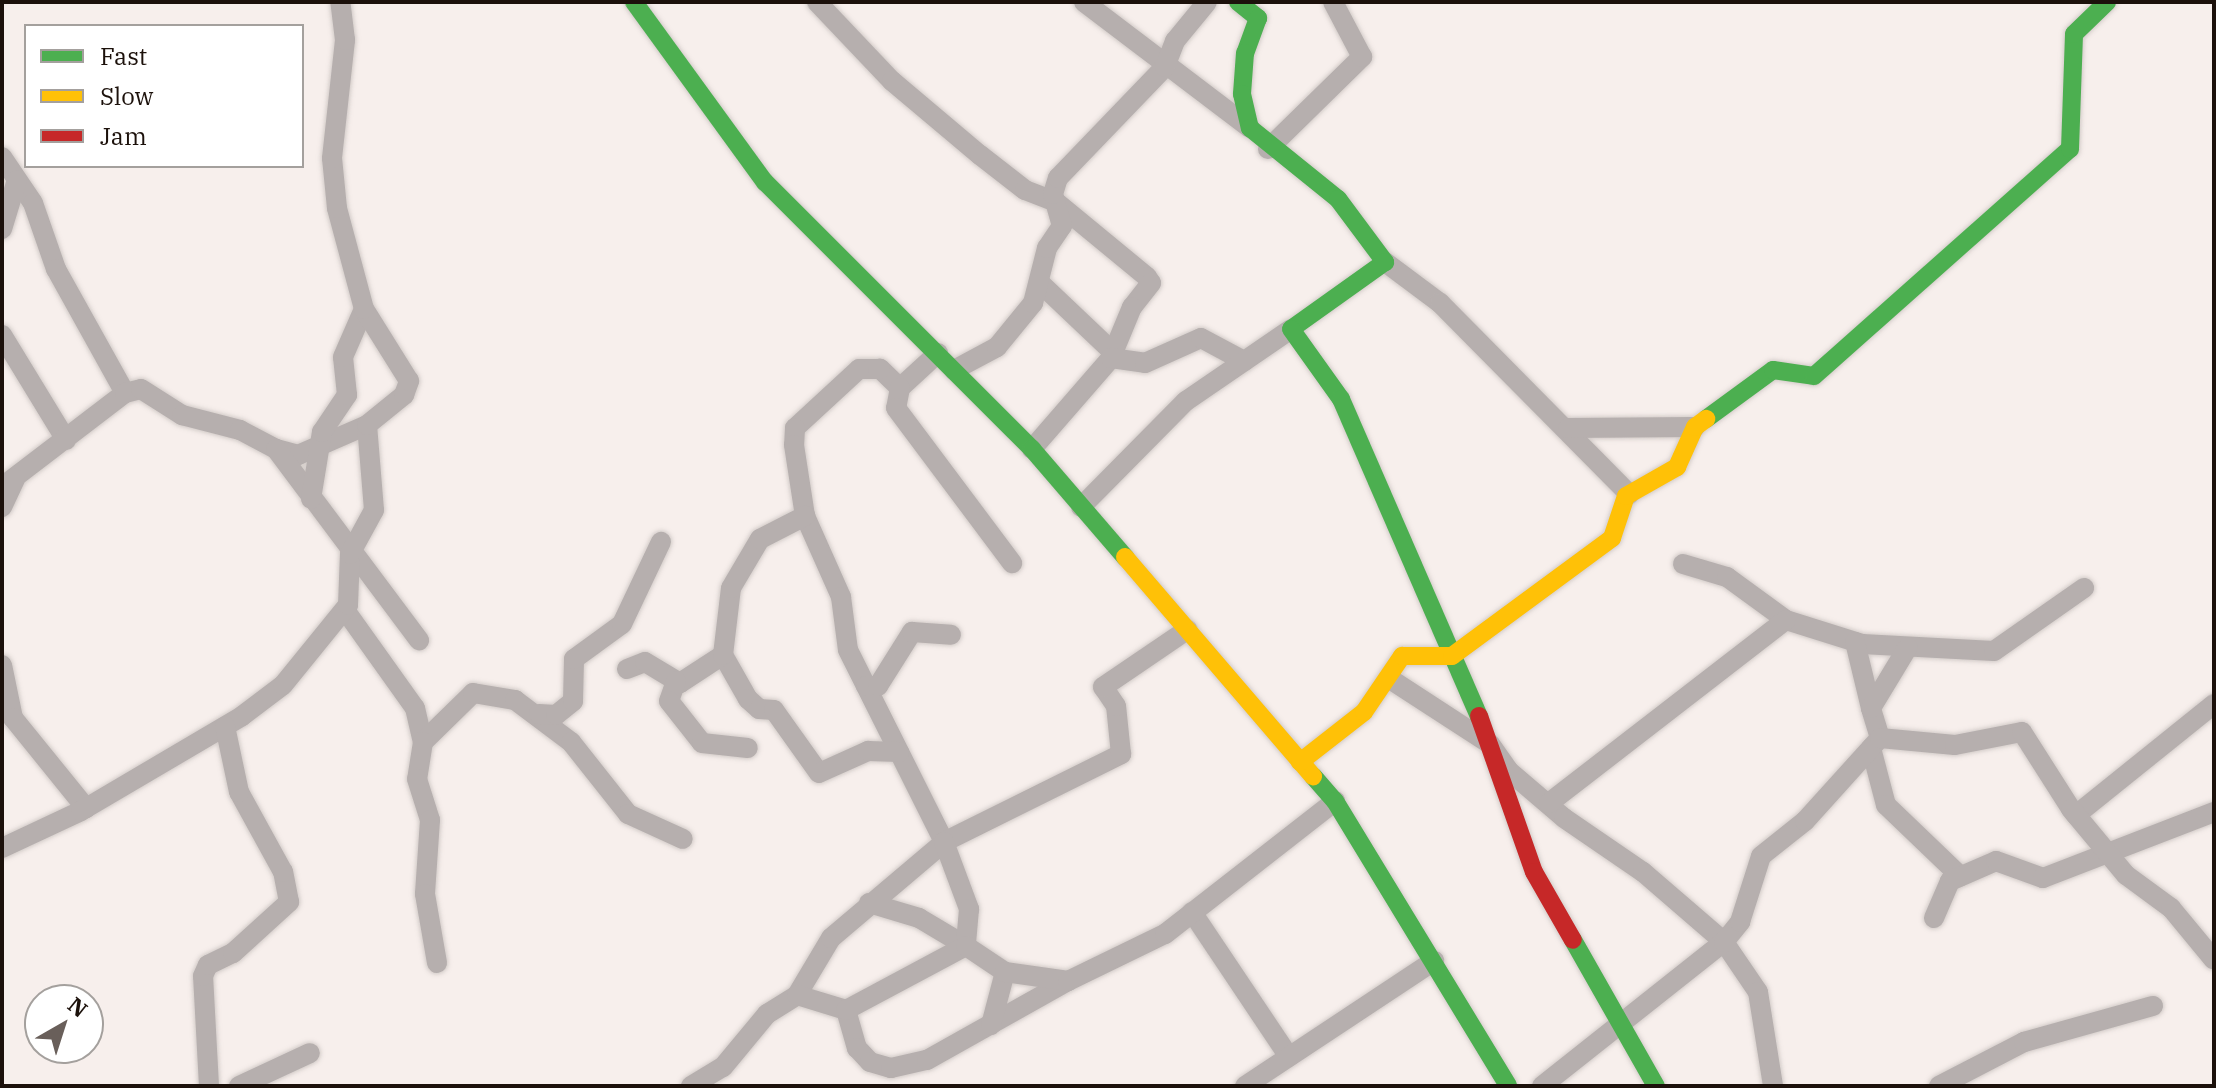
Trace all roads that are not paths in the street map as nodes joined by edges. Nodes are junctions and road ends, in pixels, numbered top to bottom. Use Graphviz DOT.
graph roads {
  1 [pos="340,2"];
  2 [pos="634,2"];
  3 [pos="817,2"];
  4 [pos="1084,2"];
  5 [pos="1207,2"];
  6 [pos="1238,2"];
  7 [pos="1333,2"];
  8 [pos="2107,2"];
  9 [pos="1165,67"];
  10 [pos="1250,128"];
  11 [pos="1268,149"];
  12 [pos="2,157"];
  13 [pos="17,180"];
  14 [pos="1056,202"];
  15 [pos="2,229"];
  16 [pos="1385,262"];
  17 [pos="1039,282"];
  18 [pos="364,309"];
  19 [pos="1291,329"];
  20 [pos="2,335"];
  21 [pos="938,353"];
  22 [pos="1117,354"];
  23 [pos="1244,361"];
  24 [pos="954,370"];
  25 [pos="900,388"];
  26 [pos="125,393"];
  27 [pos="367,425"];
  28 [pos="1695,427"];
  29 [pos="1568,428"];
  30 [pos="66,440"];
  31 [pos="319,445"];
  32 [pos="276,449"];
  33 [pos="1032,449"];
  34 [pos="9,479"];
  35 [pos="1629,494"];
  36 [pos="311,499"];
  37 [pos="2,507"];
  38 [pos="1081,507"];
  39 [pos="805,516"];
  40 [pos="661,542"];
  41 [pos="350,554"];
  42 [pos="1012,563"];
  43 [pos="1683,564"];
  44 [pos="351,583"];
  45 [pos="2084,588"];
  46 [pos="345,610"];
  47 [pos="1786,620"];
  48 [pos="1187,630"];
  49 [pos="1442,631"];
  50 [pos="368,635"];
  51 [pos="951,635"];
  52 [pos="419,640"];
  53 [pos="1855,642"];
  54 [pos="1908,647"];
  55 [pos="723,655"];
  56 [pos="1402,656"];
  57 [pos="1452,656"];
  58 [pos="2,665"];
  59 [pos="627,669"];
  60 [pos="1390,679"];
  61 [pos="676,681"];
  62 [pos="866,686"];
  63 [pos="2214,704"];
  64 [pos="1871,708"];
  65 [pos="539,714"];
  66 [pos="225,726"];
  67 [pos="423,742"];
  68 [pos="1875,743"];
  69 [pos="1490,744"];
  70 [pos="748,748"];
  71 [pos="899,752"];
  72 [pos="1300,762"];
  73 [pos="1335,801"];
  74 [pos="1549,803"];
  75 [pos="86,808"];
  76 [pos="2214,812"];
  77 [pos="2076,815"];
  78 [pos="683,839"];
  79 [pos="944,842"];
  80 [pos="2,848"];
  81 [pos="2106,850"];
  82 [pos="1960,876"];
  83 [pos="869,903"];
  84 [pos="1192,912"];
  85 [pos="1934,918"];
  86 [pos="1724,942"];
  87 [pos="966,946"];
  88 [pos="2212,954"];
  89 [pos="1434,961"];
  90 [pos="437,963"];
  91 [pos="1005,972"];
  92 [pos="1068,981"];
  93 [pos="797,995"];
  94 [pos="2153,1006"];
  95 [pos="846,1010"];
  96 [pos="1625,1024"];
  97 [pos="991,1025"];
  98 [pos="310,1053"];
  99 [pos="1289,1057"];
  100 [pos="209,1080"];
  101 [pos="226,1086"];
  102 [pos="239,1086"];
  103 [pos="691,1086"];
  104 [pos="1245,1086"];
  105 [pos="1508,1086"];
  106 [pos="1542,1086"];
  107 [pos="1656,1086"];
  108 [pos="1773,1086"];
  109 [pos="1939,1086"];
  1 -- 18 [label="street"];
  2 -- 21 [label="street"];
  3 -- 14 [label="street"];
  4 -- 9 [label="street"];
  5 -- 9 [label="street"];
  6 -- 10 [label="street"];
  7 -- 11 [label="street"];
  8 -- 28 [label="street"];
  9 -- 10 [label="street"];
  9 -- 14 [label="street"];
  10 -- 11 [label="street"];
  11 -- 16 [label="street"];
  12 -- 13 [label="street"];
  13 -- 15 [label="street"];
  13 -- 26 [label="street"];
  14 -- 17 [label="street"];
  14 -- 22 [label="street"];
  16 -- 19 [label="street"];
  16 -- 29 [label="street"];
  17 -- 22 [label="street"];
  17 -- 24 [label="street"];
  18 -- 27 [label="street"];
  18 -- 31 [label="street"];
  19 -- 23 [label="street"];
  19 -- 49 [label="street"];
  20 -- 30 [label="street"];
  21 -- 24 [label="street"];
  21 -- 25 [label="street"];
  22 -- 23 [label="street"];
  22 -- 33 [label="street"];
  23 -- 38 [label="street"];
  24 -- 33 [label="street"];
  25 -- 39 [label="street"];
  25 -- 42 [label="street"];
  26 -- 30 [label="street"];
  26 -- 32 [label="street"];
  27 -- 31 [label="street"];
  27 -- 41 [label="street"];
  28 -- 29 [label="street"];
  28 -- 35 [label="street"];
  29 -- 35 [label="street"];
  30 -- 34 [label="street"];
  31 -- 32 [label="street"];
  31 -- 36 [label="street"];
  32 -- 36 [label="street"];
  33 -- 38 [label="street"];
  34 -- 37 [label="street"];
  35 -- 57 [label="street"];
  36 -- 41 [label="street"];
  38 -- 48 [label="street"];
  39 -- 55 [label="street"];
  39 -- 62 [label="street"];
  40 -- 65 [label="street"];
  41 -- 44 [label="street"];
  41 -- 52 [label="street"];
  43 -- 47 [label="street"];
  44 -- 46 [label="street"];
  44 -- 50 [label="street"];
  45 -- 54 [label="street"];
  46 -- 50 [label="street"];
  46 -- 66 [label="street"];
  47 -- 53 [label="street"];
  47 -- 74 [label="street"];
  48 -- 72 [label="street"];
  48 -- 79 [label="street"];
  49 -- 56 [label="street"];
  49 -- 57 [label="street"];
  50 -- 67 [label="street"];
  51 -- 62 [label="street"];
  53 -- 54 [label="street"];
  53 -- 64 [label="street"];
  54 -- 64 [label="street"];
  55 -- 61 [label="street"];
  55 -- 71 [label="street"];
  56 -- 57 [label="street"];
  56 -- 60 [label="street"];
  57 -- 69 [label="street"];
  58 -- 75 [label="street"];
  59 -- 61 [label="street"];
  60 -- 69 [label="street"];
  60 -- 72 [label="street"];
  61 -- 70 [label="street"];
  62 -- 71 [label="street"];
  63 -- 77 [label="street"];
  64 -- 68 [label="street"];
  65 -- 67 [label="street"];
  65 -- 78 [label="street"];
  66 -- 75 [label="street"];
  66 -- 100 [label="street"];
  67 -- 90 [label="street"];
  68 -- 77 [label="street"];
  68 -- 82 [label="street"];
  68 -- 86 [label="street"];
  69 -- 74 [label="street"];
  69 -- 96 [label="street"];
  71 -- 79 [label="street"];
  72 -- 73 [label="street"];
  73 -- 84 [label="street"];
  73 -- 89 [label="street"];
  74 -- 86 [label="street"];
  75 -- 80 [label="street"];
  76 -- 81 [label="street"];
  77 -- 81 [label="street"];
  79 -- 83 [label="street"];
  79 -- 87 [label="street"];
  81 -- 82 [label="street"];
  81 -- 88 [label="street"];
  82 -- 85 [label="street"];
  83 -- 87 [label="street"];
  83 -- 93 [label="street"];
  84 -- 92 [label="street"];
  84 -- 99 [label="street"];
  86 -- 96 [label="street"];
  86 -- 108 [label="street"];
  87 -- 91 [label="street"];
  87 -- 95 [label="street"];
  89 -- 99 [label="street"];
  89 -- 105 [label="street"];
  91 -- 92 [label="street"];
  91 -- 97 [label="street"];
  92 -- 97 [label="street"];
  93 -- 95 [label="street"];
  93 -- 103 [label="street"];
  94 -- 109 [label="street"];
  95 -- 97 [label="street"];
  96 -- 106 [label="street"];
  96 -- 107 [label="street"];
  98 -- 102 [label="street"];
  99 -- 104 [label="street"];
  100 -- 101 [label="street"];
}
